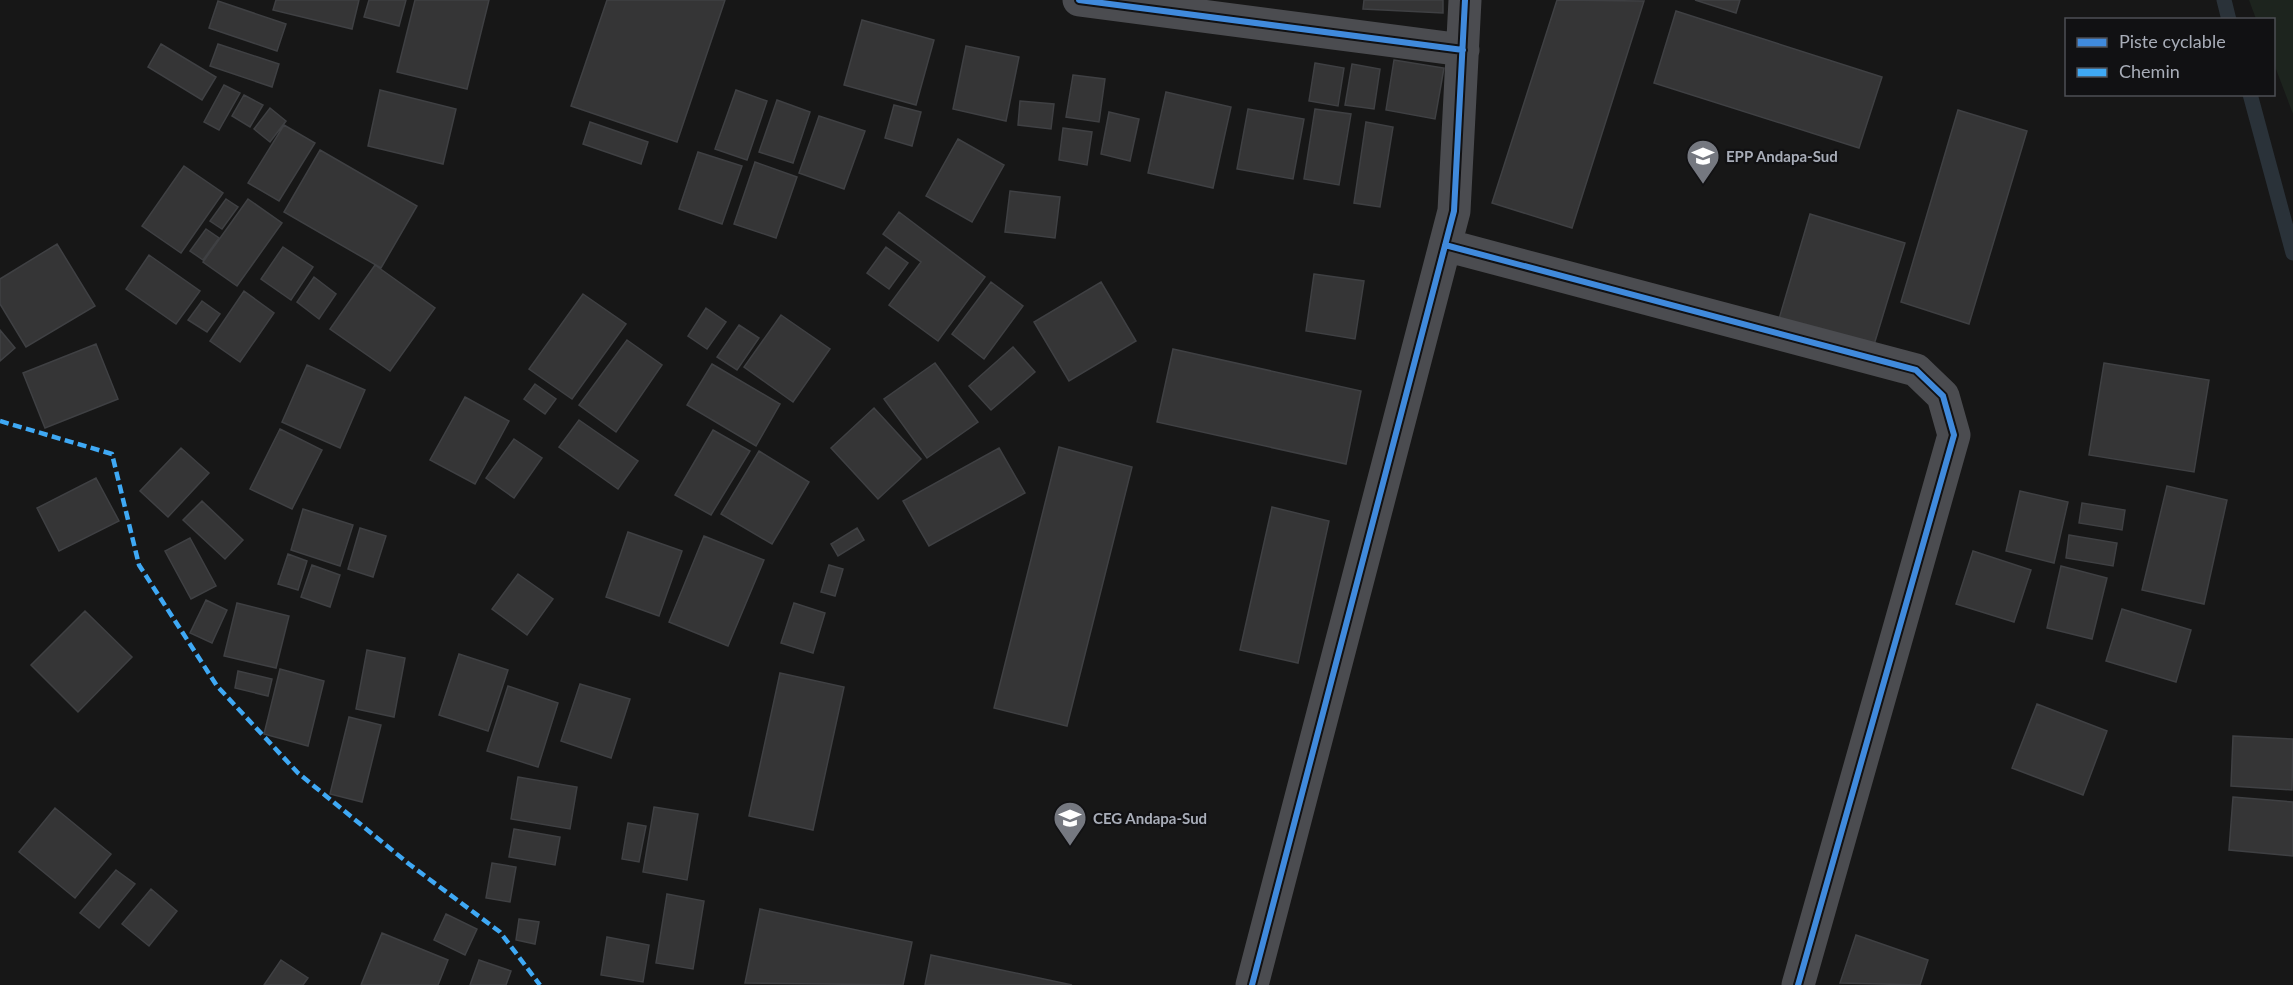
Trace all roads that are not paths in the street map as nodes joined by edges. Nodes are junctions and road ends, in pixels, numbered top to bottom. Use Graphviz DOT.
graph roads {
  1 [pos="1080,0"];
  2 [pos="1465,0"];
  3 [pos="1462,51"];
  4 [pos="1445,245"];
  5 [pos="1252,985"];
  6 [pos="1798,985"];
  1 -- 3 [label="street"];
  2 -- 3 [label="street"];
  3 -- 4 [label="street"];
  4 -- 5 [label="street"];
  4 -- 6 [label="street"];
}
